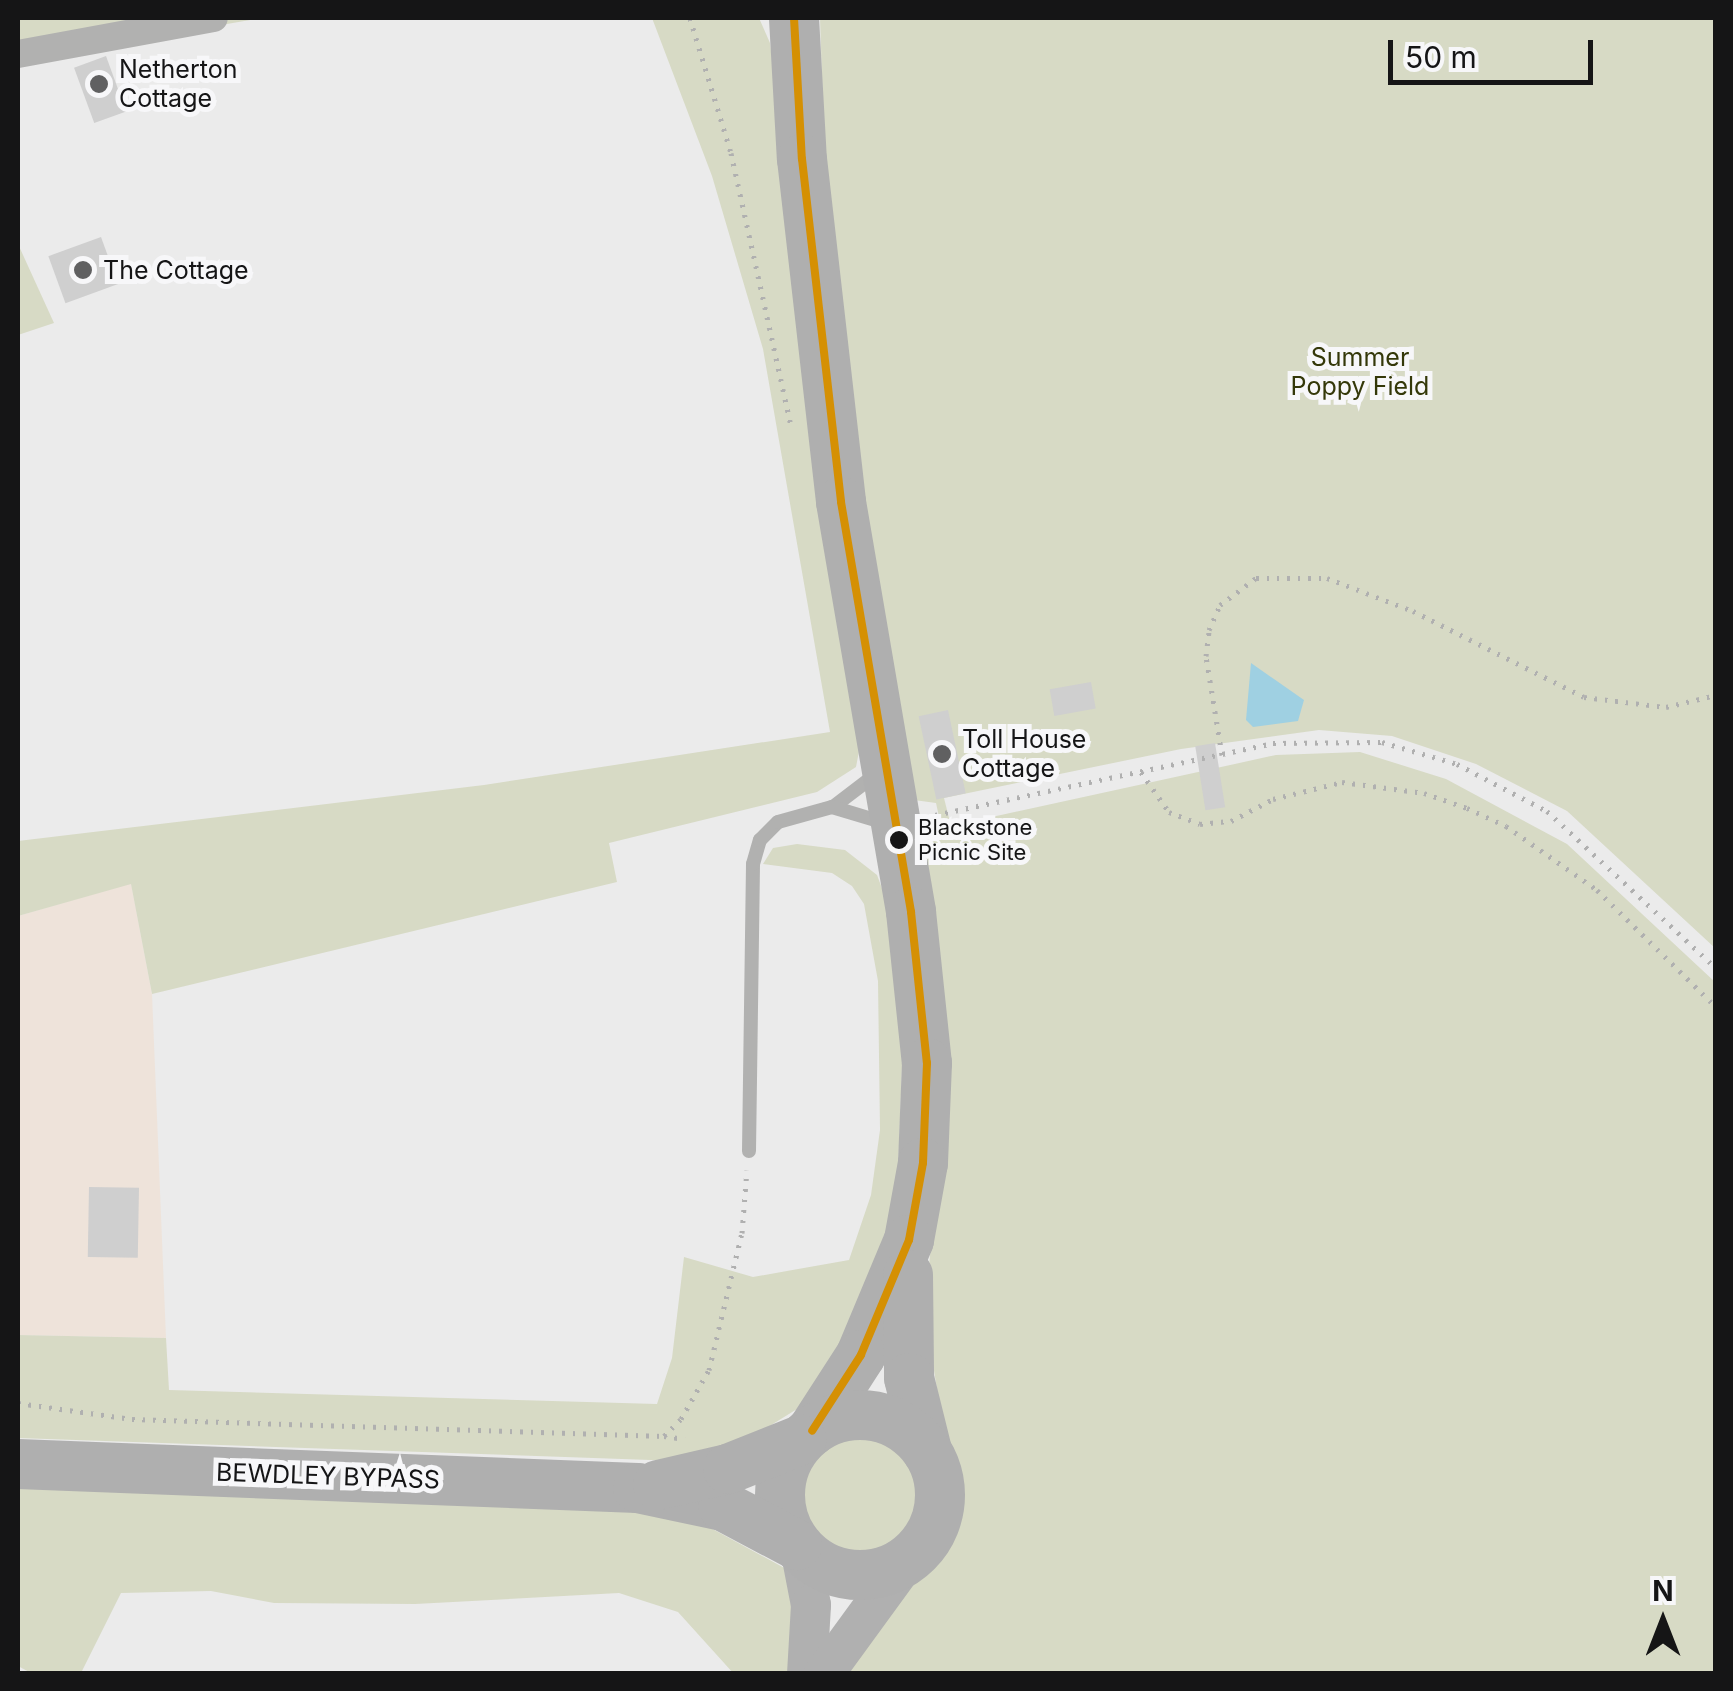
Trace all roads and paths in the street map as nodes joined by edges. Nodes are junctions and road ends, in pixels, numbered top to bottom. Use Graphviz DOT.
graph roads {
  1 [pos="214,18"];
  2 [pos="788,31"];
  3 [pos="18,54"];
  4 [pos="1716,695"];
  5 [pos="1222,755"];
  6 [pos="884,762"];
  7 [pos="1141,772"];
  8 [pos="832,807"];
  9 [pos="912,822"];
  10 [pos="1716,968"];
  11 [pos="1716,1007"];
  12 [pos="749,1150"];
  13 [pos="909,1240"];
  14 [pos="18,1403"];
  15 [pos="806,1435"];
  16 [pos="927,1451"];
  17 [pos="18,1464"];
  18 [pos="638,1488"];
  19 [pos="799,1546"];
  20 [pos="906,1560"];
  21 [pos="806,1674"];
  22 [pos="824,1674"];
  1 -- 3 [label="street"];
  2 -- 6 [label="highway"];
  4 -- 5 [label="path"];
  5 -- 7 [label="path"];
  5 -- 10 [label="path"];
  6 -- 8 [label="lane"];
  6 -- 9 [label="highway"];
  7 -- 9 [label="path"];
  7 -- 11 [label="path"];
  8 -- 9 [label="lane"];
  8 -- 12 [label="lane"];
  9 -- 13 [label="highway"];
  12 -- 14 [label="path"];
  13 -- 15 [label="highway"];
  13 -- 16 [label="highway"];
  15 -- 16 [label="highway"];
  15 -- 18 [label="highway, BEWDLEY BYPASS"];
  15 -- 19 [label="highway"];
  16 -- 20 [label="highway"];
  17 -- 18 [label="highway, BEWDLEY BYPASS"];
  18 -- 19 [label="highway, BEWDLEY BYPASS"];
  19 -- 20 [label="highway"];
  19 -- 21 [label="main road"];
  20 -- 22 [label="main road"];
}
